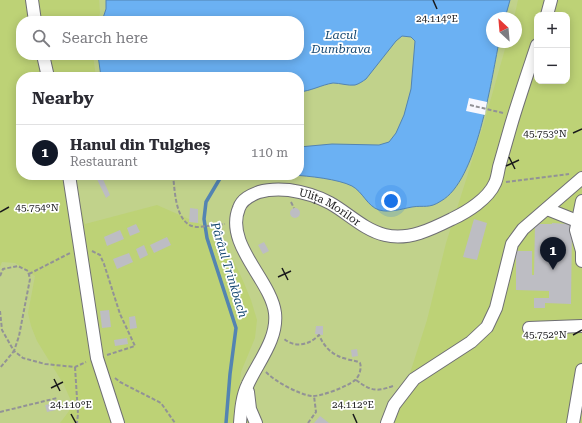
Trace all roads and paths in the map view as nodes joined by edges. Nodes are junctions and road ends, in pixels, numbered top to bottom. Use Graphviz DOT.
graph roads {
  1 [pos="32,0"];
  2 [pos="551,0"];
  3 [pos="548,12"];
  4 [pos="34,16"];
  5 [pos="536,48"];
  6 [pos="44,60"];
  7 [pos="47,72"];
  8 [pos="470,105"];
  9 [pos="514,115"];
  10 [pos="578,175"];
  11 [pos="70,180"];
  12 [pos="174,180"];
  13 [pos="495,184"];
  14 [pos="582,201"];
  15 [pos="547,209"];
  16 [pos="577,221"];
  17 [pos="236,224"];
  18 [pos="81,247"];
  19 [pos="582,261"];
  20 [pos="29,274"];
  21 [pos="0,276"];
  22 [pos="0,311"];
  23 [pos="275,321"];
  24 [pos="582,326"];
  25 [pos="529,328"];
  26 [pos="14,351"];
  27 [pos="97,358"];
  28 [pos="259,364"];
  29 [pos="75,366"];
  30 [pos="0,368"];
  31 [pos="582,370"];
  32 [pos="114,377"];
  33 [pos="356,380"];
  34 [pos="247,385"];
  35 [pos="393,386"];
  36 [pos="314,396"];
  37 [pos="57,398"];
  38 [pos="0,412"];
  39 [pos="76,423"];
  40 [pos="118,423"];
  41 [pos="175,423"];
  42 [pos="240,423"];
  43 [pos="256,423"];
  44 [pos="308,423"];
  45 [pos="387,423"];
  46 [pos="573,423"];
  1 -- 4 [label="lane"];
  2 -- 3 [label="lane"];
  5 -- 9 [label="lane, Ulița Morilor"];
  6 -- 7 [label="lane"];
  8 -- 9 [label="path"];
  9 -- 13 [label="lane, Ulița Morilor"];
  10 -- 13 [label="path"];
  10 -- 15 [label="lane"];
  11 -- 18 [label="lane"];
  12 -- 17 [label="path"];
  13 -- 17 [label="lane, Ulița Morilor"];
  14 -- 16 [label="lane"];
  15 -- 16 [label="lane"];
  15 -- 45 [label="lane"];
  16 -- 19 [label="lane"];
  17 -- 23 [label="lane, Ulița Morilor"];
  18 -- 20 [label="path"];
  18 -- 27 [label="lane"];
  18 -- 27 [label="path"];
  20 -- 21 [label="path"];
  20 -- 26 [label="path"];
  22 -- 26 [label="path"];
  23 -- 28 [label="lane, Ulița Morilor"];
  23 -- 33 [label="path"];
  24 -- 25 [label="lane"];
  26 -- 29 [label="path"];
  26 -- 30 [label="path"];
  27 -- 29 [label="path"];
  27 -- 40 [label="lane"];
  28 -- 34 [label="lane, Ulița Morilor"];
  28 -- 36 [label="path"];
  29 -- 39 [label="path"];
  31 -- 46 [label="lane"];
  32 -- 41 [label="path"];
  33 -- 35 [label="path"];
  33 -- 36 [label="path"];
  34 -- 42 [label="lane, Ulița Morilor"];
  34 -- 43 [label="lane"];
  36 -- 44 [label="path"];
  37 -- 38 [label="path"];
}
